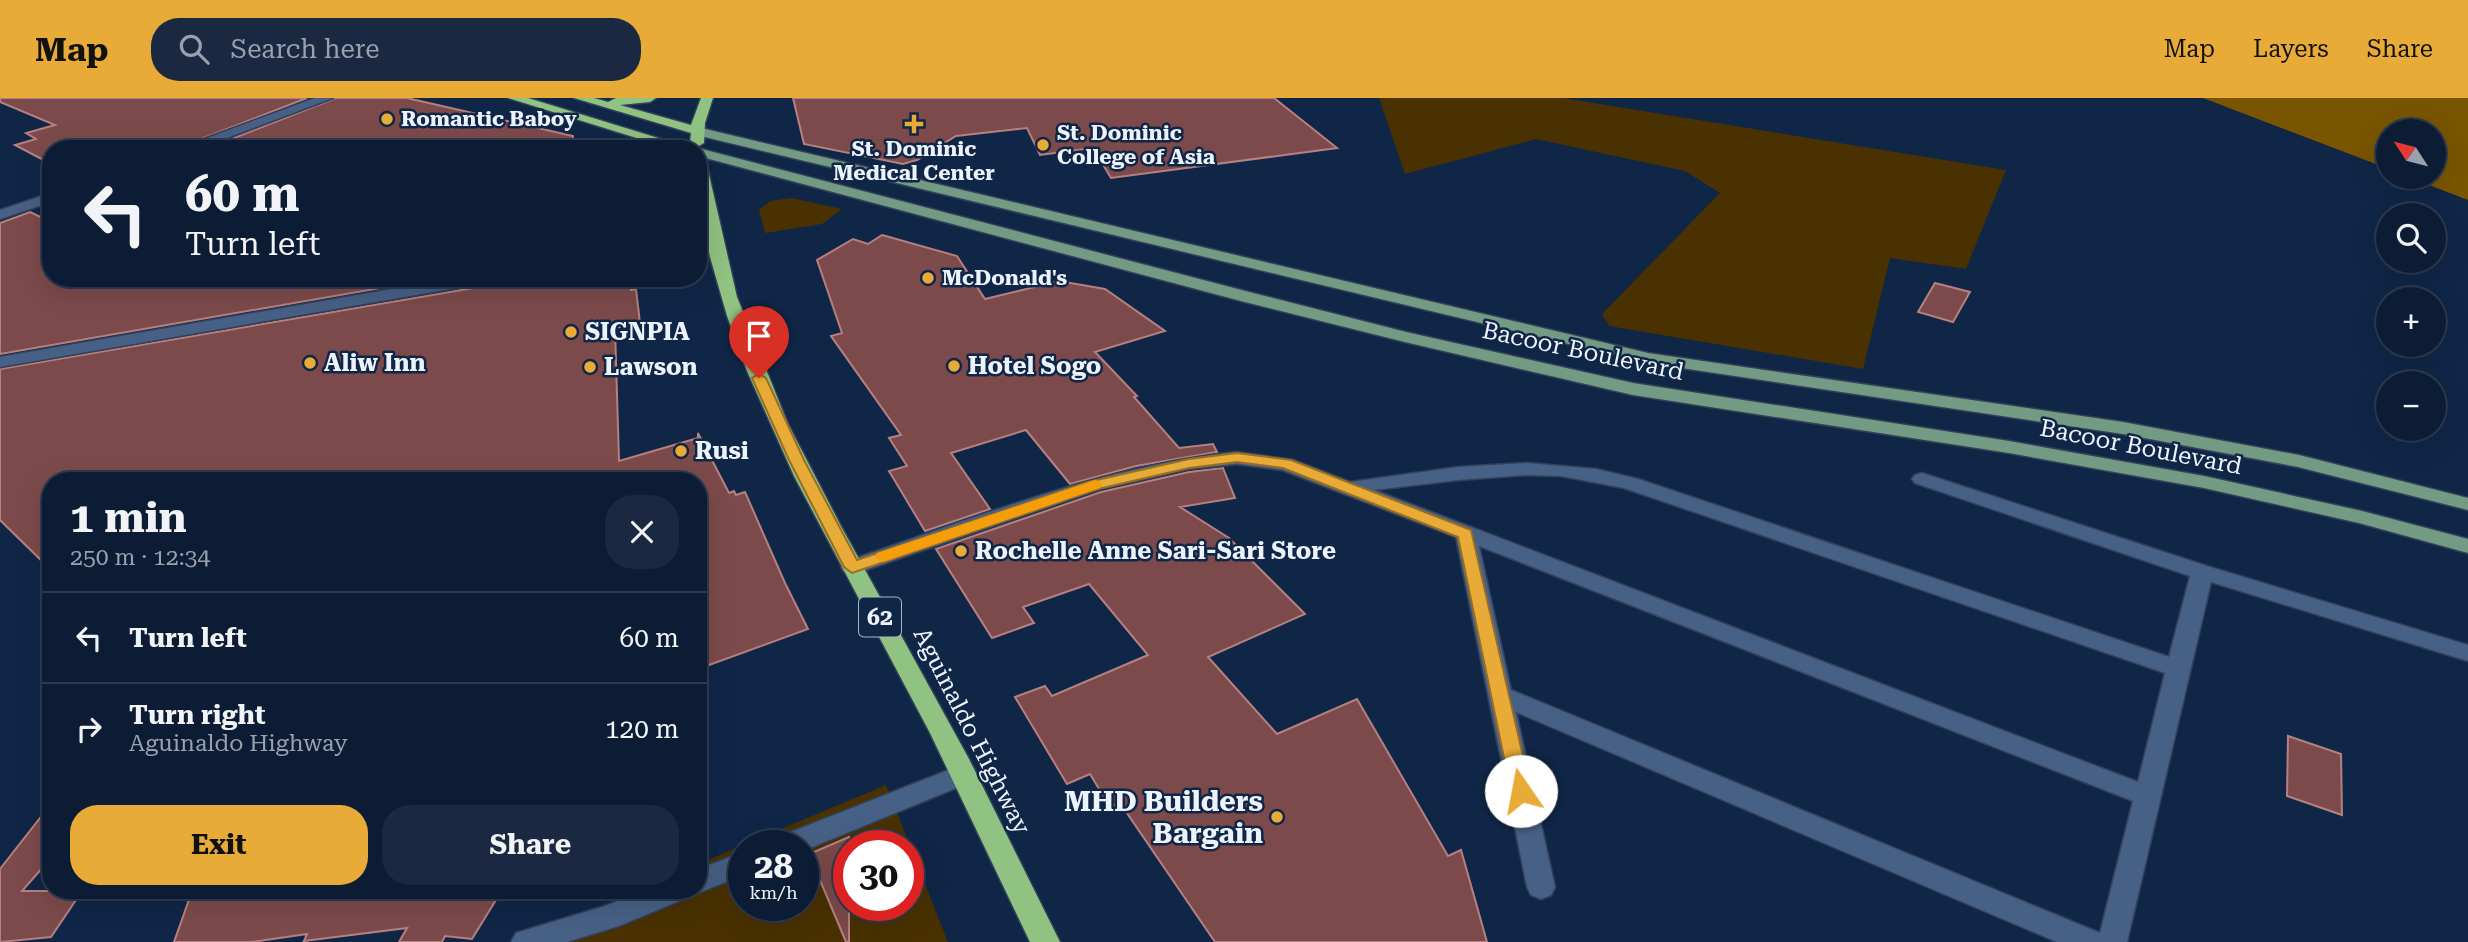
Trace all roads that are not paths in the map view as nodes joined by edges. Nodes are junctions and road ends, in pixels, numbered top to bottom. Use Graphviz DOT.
graph roads {
  1 [pos="327,98"];
  2 [pos="514,98"];
  3 [pos="650,98"];
  4 [pos="707,98"];
  5 [pos="583,99"];
  6 [pos="697,131"];
  7 [pos="209,140"];
  8 [pos="656,140"];
  9 [pos="697,140"];
  10 [pos="707,154"];
  11 [pos="42,200"];
  12 [pos="0,215"];
  13 [pos="707,243"];
  14 [pos="433,287"];
  15 [pos="1362,308"];
  16 [pos="0,362"];
  17 [pos="1922,479"];
  18 [pos="1348,488"];
  19 [pos="2468,504"];
  20 [pos="1466,534"];
  21 [pos="2468,546"];
  22 [pos="852,567"];
  23 [pos="2202,572"];
  24 [pos="2468,653"];
  25 [pos="2178,669"];
  26 [pos="1500,695"];
  27 [pos="964,774"];
  28 [pos="2147,796"];
  29 [pos="819,832"];
  30 [pos="728,869"];
  31 [pos="707,877"];
  32 [pos="1541,887"];
  33 [pos="654,899"];
  34 [pos="526,942"];
  35 [pos="1045,942"];
  36 [pos="2089,942"];
  37 [pos="2112,942"];
  1 -- 7 [label="street"];
  2 -- 8 [label="highway"];
  3 -- 5 [label="highway"];
  4 -- 6 [label="highway, Aguinaldo Highway / 62"];
  5 -- 6 [label="highway"];
  6 -- 9 [label="highway, Aguinaldo Highway / 62"];
  6 -- 15 [label="main road, Bacoor Boulevard"];
  10 -- 15 [label="main road, Bacoor Boulevard"];
  11 -- 12 [label="street"];
  13 -- 22 [label="highway, Aguinaldo Highway / 62"];
  14 -- 16 [label="street"];
  15 -- 19 [label="main road, Bacoor Boulevard"];
  15 -- 21 [label="main road, Bacoor Boulevard"];
  17 -- 23 [label="street"];
  18 -- 20 [label="street"];
  18 -- 22 [label="street"];
  18 -- 25 [label="street"];
  20 -- 26 [label="street"];
  20 -- 28 [label="street"];
  22 -- 27 [label="highway, Aguinaldo Highway / 62"];
  23 -- 24 [label="street"];
  23 -- 25 [label="street"];
  25 -- 28 [label="street"];
  26 -- 32 [label="street"];
  26 -- 36 [label="street"];
  27 -- 29 [label="street"];
  27 -- 35 [label="highway, Aguinaldo Highway / 62"];
  28 -- 37 [label="street"];
  30 -- 31 [label="street"];
  33 -- 34 [label="street"];
}
